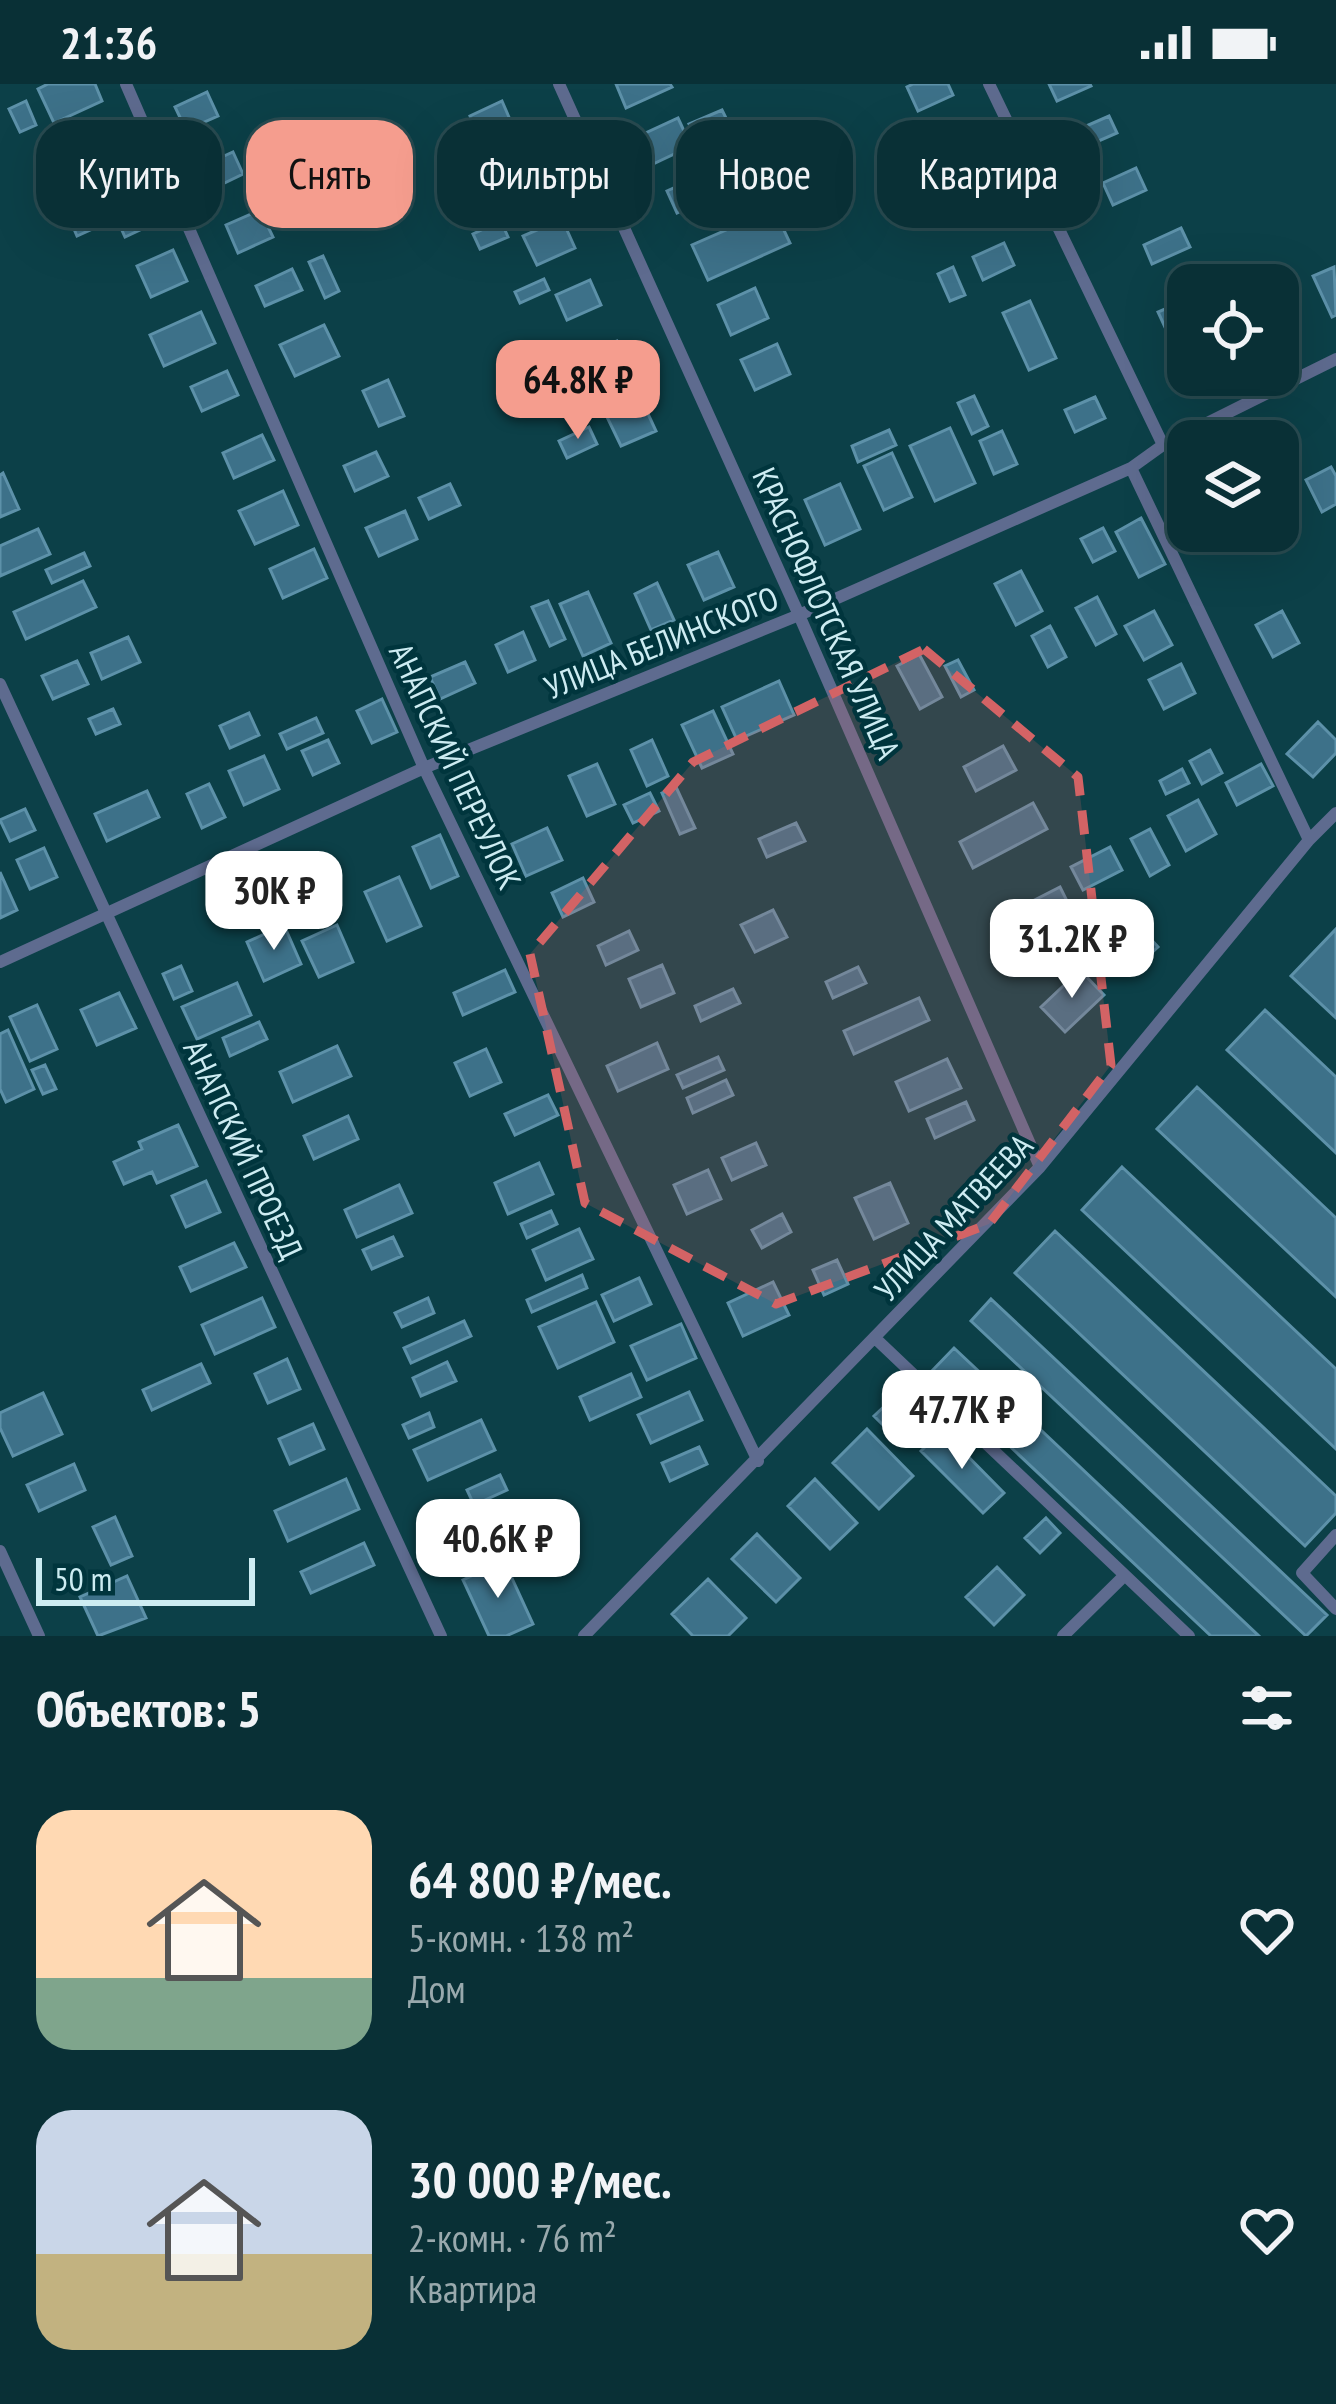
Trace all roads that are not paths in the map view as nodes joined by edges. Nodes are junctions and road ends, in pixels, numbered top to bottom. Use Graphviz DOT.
graph roads {
  1 [pos="126,84"];
  2 [pos="559,84"];
  3 [pos="989,84"];
  4 [pos="1336,359"];
  5 [pos="1163,446"];
  6 [pos="1131,468"];
  7 [pos="800,615"];
  8 [pos="0,684"];
  9 [pos="424,768"];
  10 [pos="1336,813"];
  11 [pos="1309,840"];
  12 [pos="104,914"];
  13 [pos="0,962"];
  14 [pos="1040,1167"];
  15 [pos="875,1338"];
  16 [pos="758,1461"];
  17 [pos="1336,1535"];
  18 [pos="0,1550"];
  19 [pos="1123,1577"];
  20 [pos="1336,1609"];
  21 [pos="39,1636"];
  22 [pos="441,1636"];
  23 [pos="584,1636"];
  24 [pos="1063,1636"];
  25 [pos="1189,1636"];
  1 -- 9 [label="lane, АНАПСКИЙ ПЕРЕУЛОК"];
  2 -- 7 [label="lane, КРАСНОФЛОТСКАЯ УЛИЦА"];
  3 -- 5 [label="lane"];
  4 -- 5 [label="lane, УЛИЦА БЕЛИНСКОГО"];
  5 -- 6 [label="lane, УЛИЦА БЕЛИНСКОГО"];
  6 -- 7 [label="lane, УЛИЦА БЕЛИНСКОГО"];
  6 -- 11 [label="lane"];
  7 -- 9 [label="lane, УЛИЦА БЕЛИНСКОГО"];
  7 -- 14 [label="lane, КРАСНОФЛОТСКАЯ УЛИЦА"];
  8 -- 12 [label="lane, АНАПСКИЙ ПРОЕЗД"];
  9 -- 12 [label="lane, УЛИЦА БЕЛИНСКОГО"];
  9 -- 16 [label="lane, АНАПСКИЙ ПЕРЕУЛОК"];
  10 -- 11 [label="lane, УЛИЦА МАТВЕЕВА"];
  11 -- 14 [label="lane, УЛИЦА МАТВЕЕВА"];
  12 -- 13 [label="lane, УЛИЦА БЕЛИНСКОГО"];
  12 -- 22 [label="lane, АНАПСКИЙ ПРОЕЗД"];
  14 -- 15 [label="lane, УЛИЦА МАТВЕЕВА"];
  15 -- 16 [label="lane, УЛИЦА МАТВЕЕВА"];
  15 -- 19 [label="lane"];
  16 -- 23 [label="lane, УЛИЦА МАТВЕЕВА"];
  17 -- 20 [label="lane"];
  18 -- 21 [label="lane"];
  19 -- 24 [label="lane"];
  19 -- 25 [label="lane"];
}
